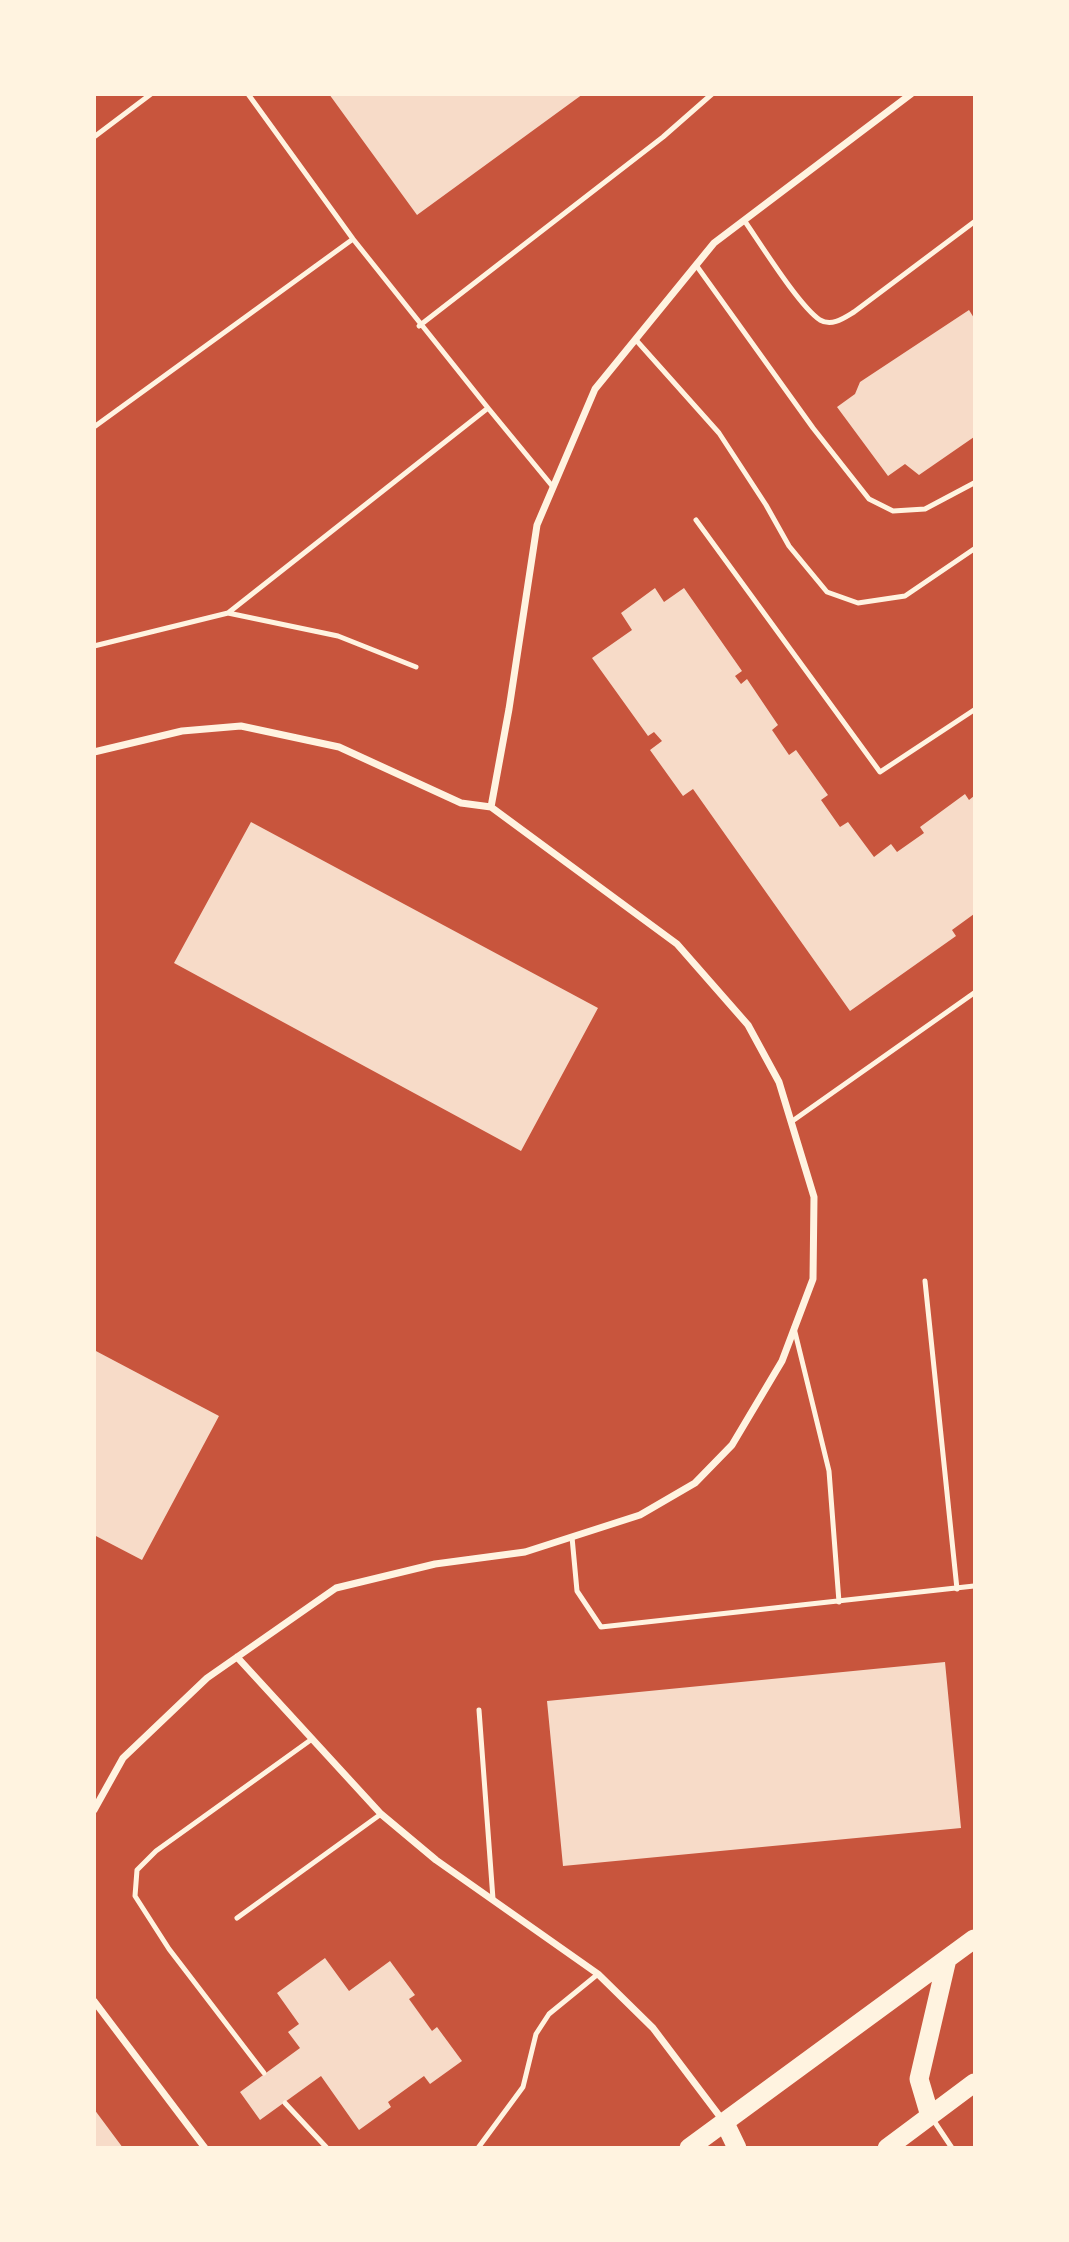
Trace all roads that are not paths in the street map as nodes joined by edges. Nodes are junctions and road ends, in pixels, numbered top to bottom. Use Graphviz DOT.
graph roads {
  1 [pos="151,94"];
  2 [pos="248,94"];
  3 [pos="712,94"];
  4 [pos="912,94"];
  5 [pos="94,137"];
  6 [pos="744,220"];
  7 [pos="975,222"];
  8 [pos="353,239"];
  9 [pos="696,265"];
  10 [pos="419,326"];
  11 [pos="636,340"];
  12 [pos="488,408"];
  13 [pos="94,427"];
  14 [pos="975,483"];
  15 [pos="553,487"];
  16 [pos="696,520"];
  17 [pos="975,549"];
  18 [pos="228,613"];
  19 [pos="94,646"];
  20 [pos="416,667"];
  21 [pos="975,710"];
  22 [pos="94,752"];
  23 [pos="491,807"];
  24 [pos="975,993"];
  25 [pos="791,1122"];
  26 [pos="925,1281"];
  27 [pos="794,1328"];
  28 [pos="572,1537"];
  29 [pos="975,1587"];
  30 [pos="957,1589"];
  31 [pos="839,1602"];
  32 [pos="237,1657"];
  33 [pos="479,1710"];
  34 [pos="312,1739"];
  35 [pos="94,1810"];
  36 [pos="381,1814"];
  37 [pos="493,1899"];
  38 [pos="237,1918"];
  39 [pos="975,1939"];
  40 [pos="947,1959"];
  41 [pos="598,1974"];
  42 [pos="94,2001"];
  43 [pos="264,2073"];
  44 [pos="975,2083"];
  45 [pos="285,2103"];
  46 [pos="930,2116"];
  47 [pos="725,2123"];
  48 [pos="205,2147"];
  49 [pos="327,2147"];
  50 [pos="478,2147"];
  51 [pos="690,2147"];
  52 [pos="737,2147"];
  53 [pos="887,2147"];
  54 [pos="952,2147"];
  1 -- 5 [label="lane"];
  2 -- 8 [label="lane"];
  3 -- 10 [label="lane"];
  4 -- 6 [label="street"];
  6 -- 7 [label="lane"];
  6 -- 9 [label="street"];
  8 -- 10 [label="lane"];
  8 -- 13 [label="lane"];
  9 -- 11 [label="street"];
  9 -- 14 [label="lane"];
  10 -- 12 [label="lane"];
  11 -- 15 [label="street"];
  11 -- 17 [label="lane"];
  12 -- 15 [label="lane"];
  12 -- 18 [label="lane"];
  15 -- 23 [label="street"];
  16 -- 21 [label="lane"];
  18 -- 19 [label="lane"];
  18 -- 20 [label="lane"];
  22 -- 23 [label="street"];
  23 -- 25 [label="street"];
  24 -- 25 [label="lane"];
  25 -- 27 [label="street"];
  26 -- 30 [label="lane"];
  27 -- 28 [label="street"];
  27 -- 31 [label="lane"];
  28 -- 31 [label="lane"];
  28 -- 32 [label="street"];
  29 -- 30 [label="lane"];
  30 -- 31 [label="lane"];
  32 -- 34 [label="street"];
  32 -- 35 [label="street"];
  33 -- 37 [label="lane"];
  34 -- 36 [label="street"];
  34 -- 43 [label="lane"];
  36 -- 37 [label="street"];
  36 -- 38 [label="lane"];
  37 -- 41 [label="street"];
  39 -- 40 [label="highway"];
  40 -- 46 [label="highway"];
  40 -- 47 [label="highway"];
  41 -- 47 [label="street"];
  41 -- 50 [label="lane"];
  42 -- 48 [label="street"];
  44 -- 46 [label="highway"];
  45 -- 49 [label="lane"];
  46 -- 53 [label="highway"];
  46 -- 54 [label="lane"];
  47 -- 51 [label="highway"];
  47 -- 52 [label="highway"];
}
